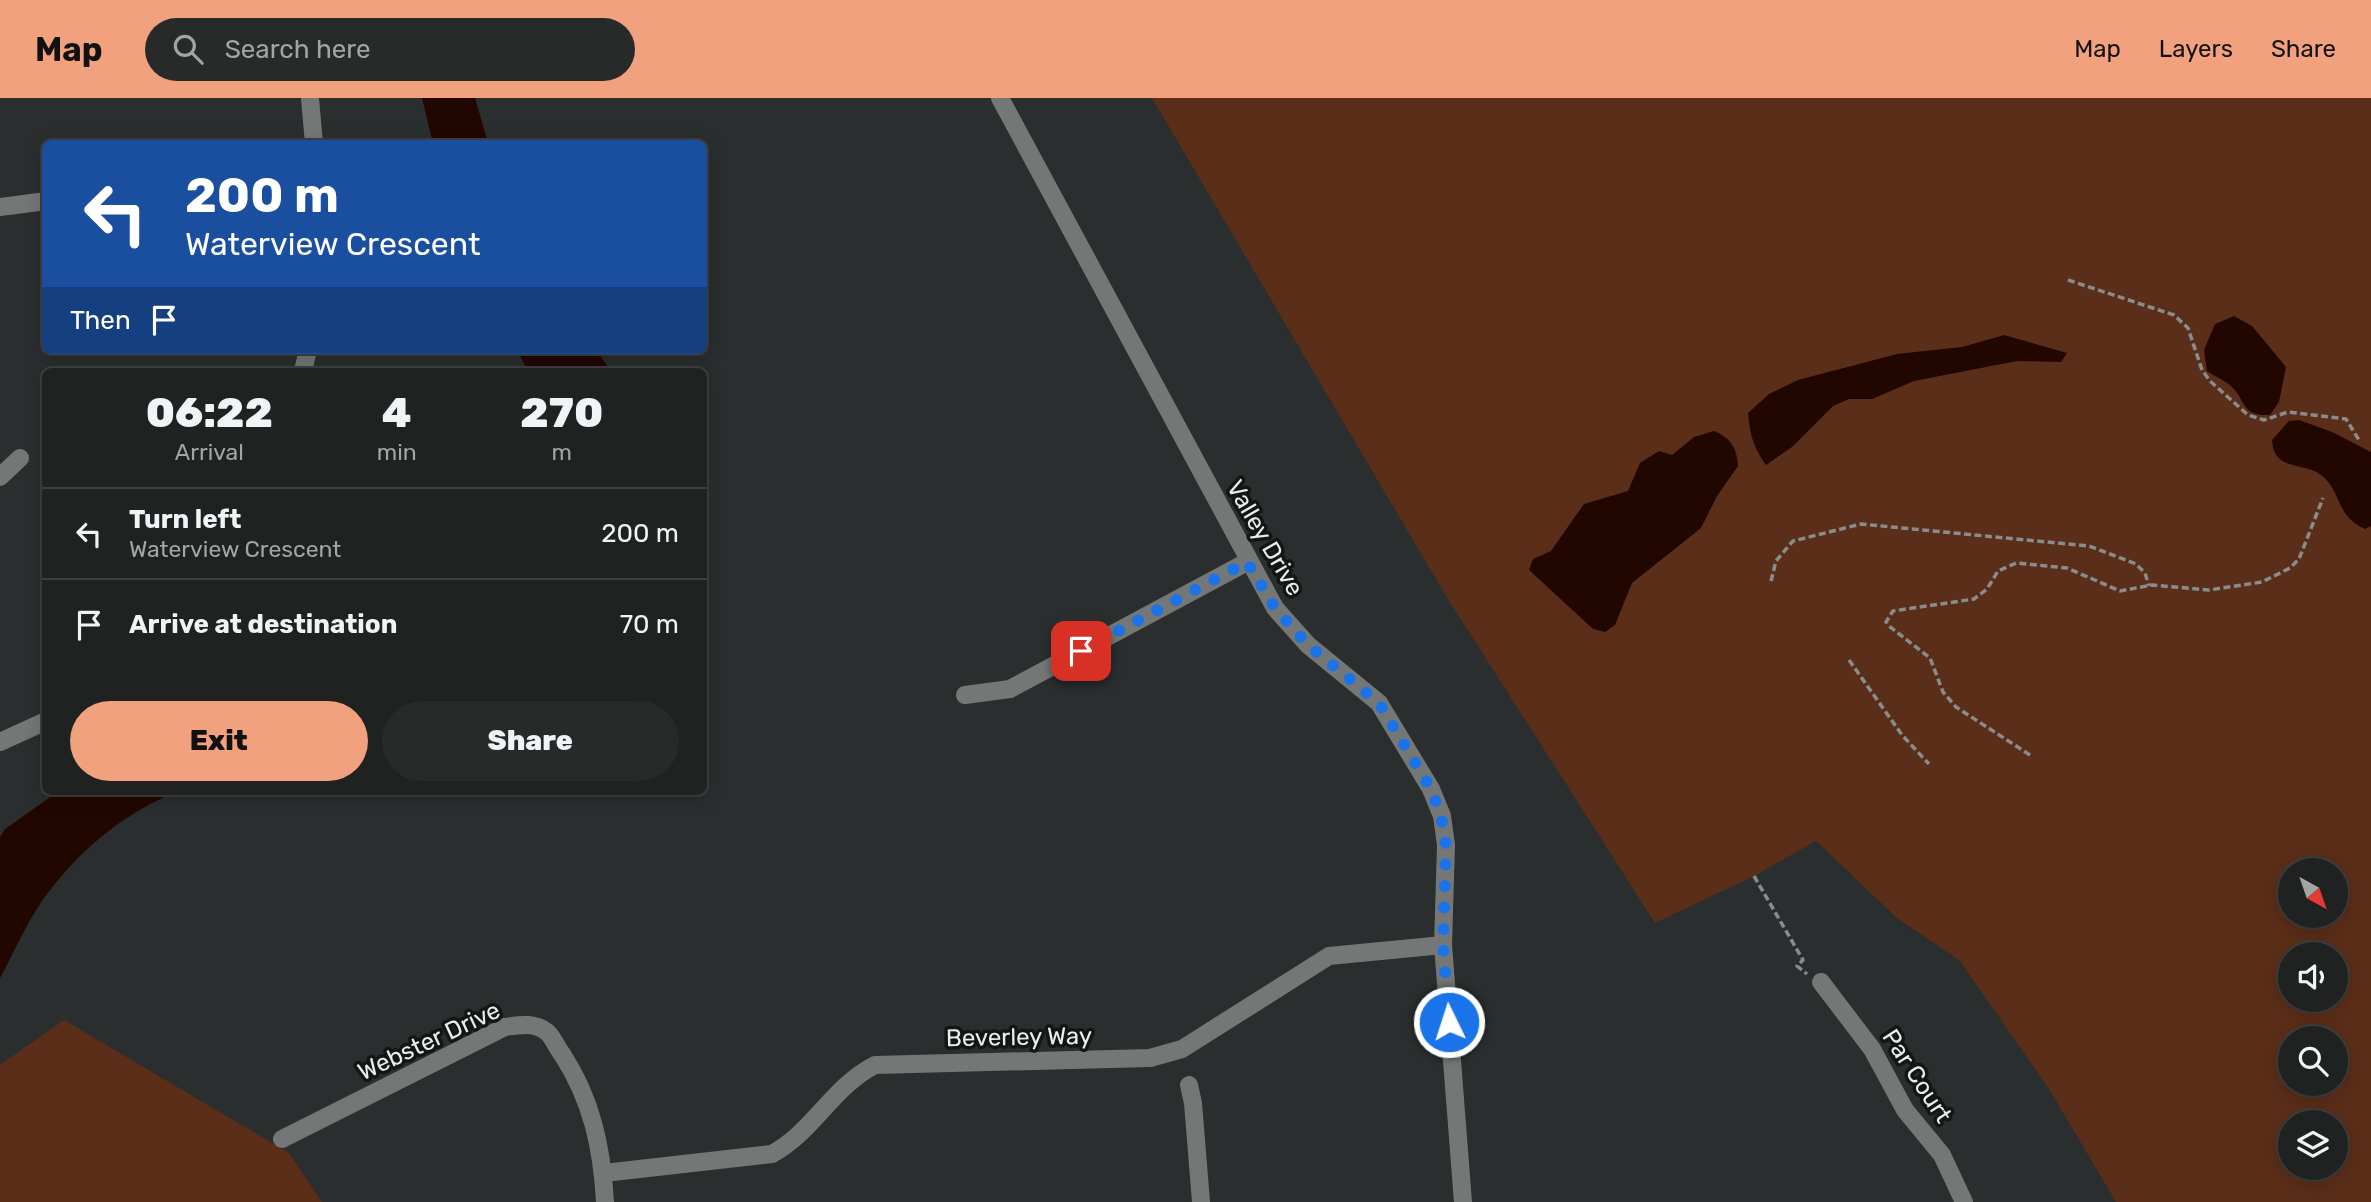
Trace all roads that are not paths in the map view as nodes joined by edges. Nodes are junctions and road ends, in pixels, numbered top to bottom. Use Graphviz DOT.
graph roads {
  1 [pos="310,98"];
  2 [pos="1000,98"];
  3 [pos="314,140"];
  4 [pos="42,202"];
  5 [pos="0,207"];
  6 [pos="20,458"];
  7 [pos="0,477"];
  8 [pos="1247,562"];
  9 [pos="965,695"];
  10 [pos="42,722"];
  11 [pos="0,742"];
  12 [pos="1443,945"];
  13 [pos="1821,982"];
  14 [pos="1189,1085"];
  15 [pos="282,1139"];
  16 [pos="604,1173"];
  17 [pos="606,1202"];
  18 [pos="1201,1202"];
  19 [pos="1463,1202"];
  20 [pos="1964,1202"];
  1 -- 3 [label="street"];
  2 -- 8 [label="street, Valley Drive"];
  4 -- 5 [label="street"];
  6 -- 7 [label="street"];
  8 -- 9 [label="street"];
  8 -- 12 [label="street, Valley Drive"];
  10 -- 11 [label="street"];
  12 -- 16 [label="street, Beverley Way"];
  12 -- 19 [label="street, Valley Drive"];
  13 -- 20 [label="street, Par Court"];
  14 -- 18 [label="street"];
  15 -- 16 [label="street, Webster Drive"];
  16 -- 17 [label="street, Webster Drive"];
}
